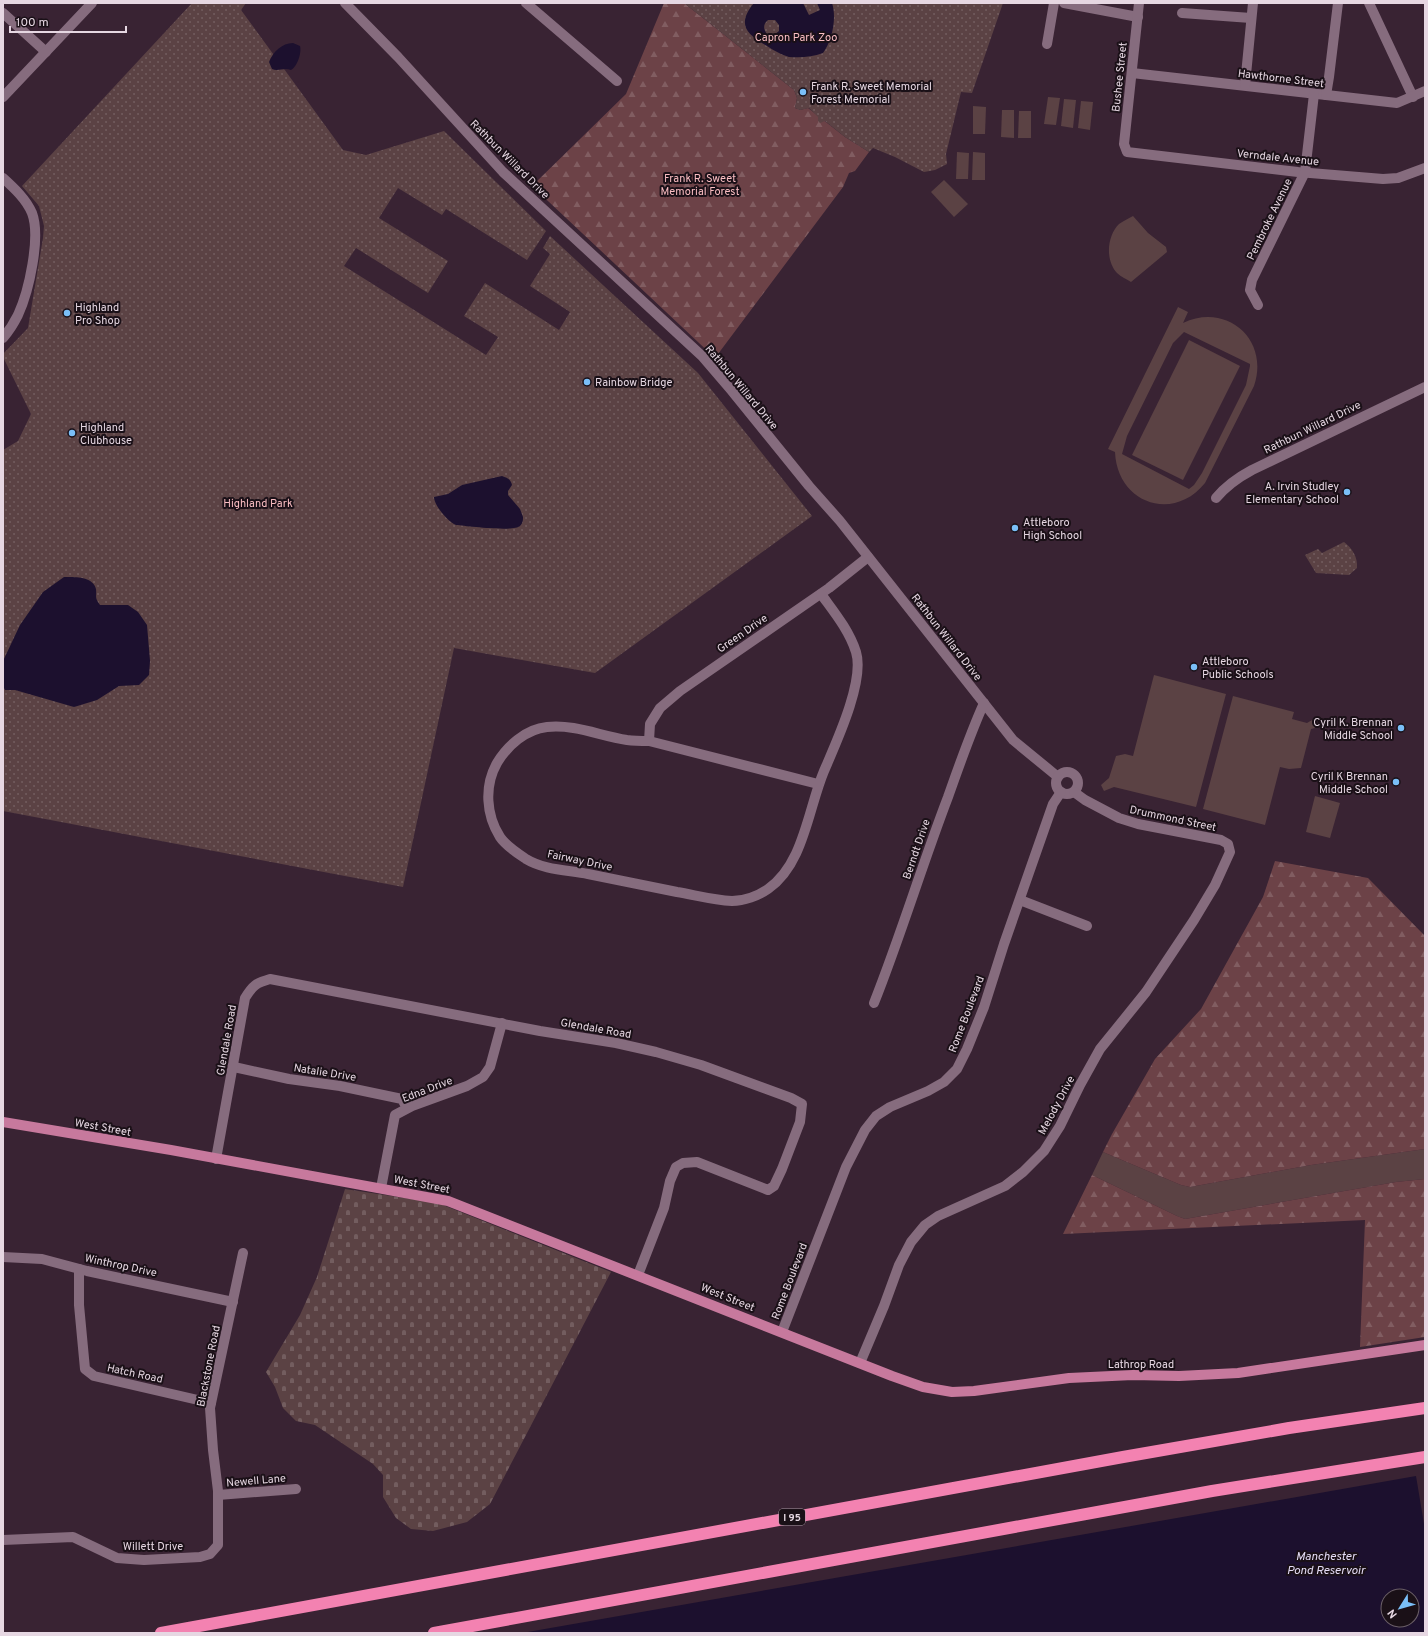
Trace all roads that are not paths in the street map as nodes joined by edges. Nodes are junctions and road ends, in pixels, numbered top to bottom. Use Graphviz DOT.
graph roads {
  1 [pos="92,3"];
  2 [pos="345,3"];
  3 [pos="526,3"];
  4 [pos="1054,3"];
  5 [pos="1064,3"];
  6 [pos="1139,3"];
  7 [pos="1253,3"];
  8 [pos="1338,3"];
  9 [pos="1369,3"];
  10 [pos="3,13"];
  11 [pos="1182,13"];
  12 [pos="1138,17"];
  13 [pos="1251,18"];
  14 [pos="1047,44"];
  15 [pos="46,52"];
  16 [pos="1132,73"];
  17 [pos="617,81"];
  18 [pos="1245,85"];
  19 [pos="1425,91"];
  20 [pos="1314,94"];
  21 [pos="1326,95"];
  22 [pos="1413,97"];
  23 [pos="3,98"];
  24 [pos="1127,152"];
  25 [pos="1425,168"];
  26 [pos="1305,172"];
  27 [pos="3,178"];
  28 [pos="1258,305"];
  29 [pos="3,338"];
  30 [pos="1425,386"];
  31 [pos="1216,498"];
  32 [pos="868,557"];
  33 [pos="821,594"];
  34 [pos="984,703"];
  35 [pos="649,742"];
  36 [pos="1058,777"];
  37 [pos="818,784"];
  38 [pos="1061,792"];
  39 [pos="1074,792"];
  40 [pos="1226,843"];
  41 [pos="1020,900"];
  42 [pos="1087,926"];
  43 [pos="874,1003"];
  44 [pos="502,1023"];
  45 [pos="234,1067"];
  46 [pos="407,1108"];
  47 [pos="3,1122"];
  48 [pos="216,1159"];
  49 [pos="381,1188"];
  50 [pos="243,1253"];
  51 [pos="3,1257"];
  52 [pos="79,1269"];
  53 [pos="638,1275"];
  54 [pos="233,1302"];
  55 [pos="782,1332"];
  56 [pos="1425,1345"];
  57 [pos="860,1363"];
  58 [pos="211,1403"];
  59 [pos="1425,1408"];
  60 [pos="1425,1457"];
  61 [pos="296,1489"];
  62 [pos="218,1495"];
  63 [pos="3,1540"];
  64 [pos="211,1554"];
  65 [pos="161,1633"];
  66 [pos="434,1633"];
  1 -- 15 [label="street"];
  2 -- 32 [label="street, Rathbun Willard Drive"];
  3 -- 17 [label="street"];
  4 -- 14 [label="street"];
  5 -- 12 [label="street"];
  6 -- 12 [label="street, Bushee Street"];
  7 -- 13 [label="street"];
  8 -- 21 [label="street"];
  9 -- 22 [label="street"];
  10 -- 15 [label="street"];
  11 -- 13 [label="street"];
  12 -- 16 [label="street, Bushee Street"];
  13 -- 18 [label="street"];
  15 -- 23 [label="street"];
  16 -- 18 [label="street, Hawthorne Street"];
  16 -- 24 [label="street, Bushee Street"];
  18 -- 20 [label="street, Hawthorne Street"];
  19 -- 22 [label="street, Hawthorne Street"];
  20 -- 21 [label="street, Hawthorne Street"];
  20 -- 26 [label="street, Pembroke Avenue"];
  21 -- 22 [label="street, Hawthorne Street"];
  24 -- 26 [label="street, Verndale Avenue"];
  25 -- 26 [label="street, Verndale Avenue"];
  26 -- 28 [label="street, Pembroke Avenue"];
  27 -- 29 [label="street"];
  30 -- 31 [label="street, Rathbun Willard Drive"];
  32 -- 33 [label="street, Green Drive"];
  32 -- 34 [label="street, Rathbun Willard Drive"];
  33 -- 35 [label="street, Green Drive"];
  33 -- 37 [label="street, Fairway Drive"];
  34 -- 36 [label="street, Rathbun Willard Drive"];
  34 -- 43 [label="street, Berndt Drive"];
  35 -- 37 [label="street, Fairway Drive"];
  35 -- 37 [label="street, Fairway Drive"];
  36 -- 38 [label="street"];
  36 -- 39 [label="street"];
  38 -- 39 [label="street"];
  38 -- 41 [label="street, Rome Boulevard"];
  39 -- 40 [label="street, Drummond Street"];
  40 -- 57 [label="street, Melody Drive"];
  41 -- 42 [label="street"];
  41 -- 55 [label="street, Rome Boulevard"];
  44 -- 45 [label="street, Glendale Road"];
  44 -- 46 [label="street, Edna Drive"];
  44 -- 53 [label="street, Glendale Road"];
  45 -- 46 [label="street, Natalie Drive"];
  45 -- 48 [label="street, Glendale Road"];
  46 -- 49 [label="street, Edna Drive"];
  47 -- 48 [label="main road, West Street"];
  48 -- 49 [label="main road, West Street"];
  49 -- 53 [label="main road, West Street"];
  50 -- 54 [label="street, Blackstone Road"];
  51 -- 52 [label="street, Winthrop Drive"];
  52 -- 54 [label="street, Winthrop Drive"];
  52 -- 58 [label="street, Hatch Road"];
  53 -- 55 [label="main road, West Street"];
  54 -- 58 [label="street, Blackstone Road"];
  55 -- 57 [label="main road, West Street"];
  56 -- 57 [label="main road, Lathrop Road"];
  58 -- 62 [label="street, Blackstone Road"];
  59 -- 65 [label="highway, I 95"];
  60 -- 66 [label="highway"];
  61 -- 62 [label="street, Newell Lane"];
  62 -- 64 [label="street, Blackstone Road"];
  63 -- 64 [label="street, Willett Drive"];
}
